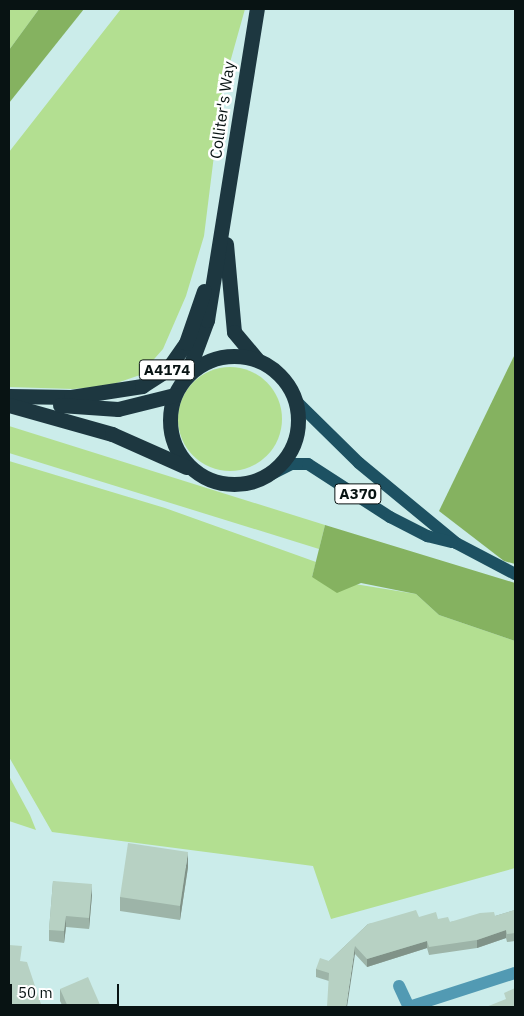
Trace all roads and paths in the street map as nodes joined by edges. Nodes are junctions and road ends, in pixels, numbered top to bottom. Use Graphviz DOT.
graph roads {
  1 [pos="257,9"];
  2 [pos="225,217"];
  3 [pos="257,360"];
  4 [pos="185,377"];
  5 [pos="174,395"];
  6 [pos="9,398"];
  7 [pos="296,401"];
  8 [pos="9,405"];
  9 [pos="192,470"];
  10 [pos="260,480"];
  11 [pos="456,543"];
  12 [pos="515,574"];
  13 [pos="515,973"];
  14 [pos="399,986"];
  15 [pos="409,1007"];
  1 -- 2 [label="highway, Colliter's Way / A4174"];
  2 -- 3 [label="highway, Colliter's Way"];
  2 -- 4 [label="highway, Colliter's Way"];
  2 -- 6 [label="highway, A4174"];
  3 -- 4 [label="highway"];
  3 -- 7 [label="highway"];
  4 -- 5 [label="highway"];
  5 -- 6 [label="highway"];
  5 -- 9 [label="highway"];
  7 -- 10 [label="highway"];
  7 -- 11 [label="main road, A370"];
  8 -- 9 [label="highway"];
  9 -- 10 [label="highway"];
  10 -- 11 [label="main road, A370"];
  11 -- 12 [label="main road, A370"];
  13 -- 15 [label="street"];
  14 -- 15 [label="street"];
}
